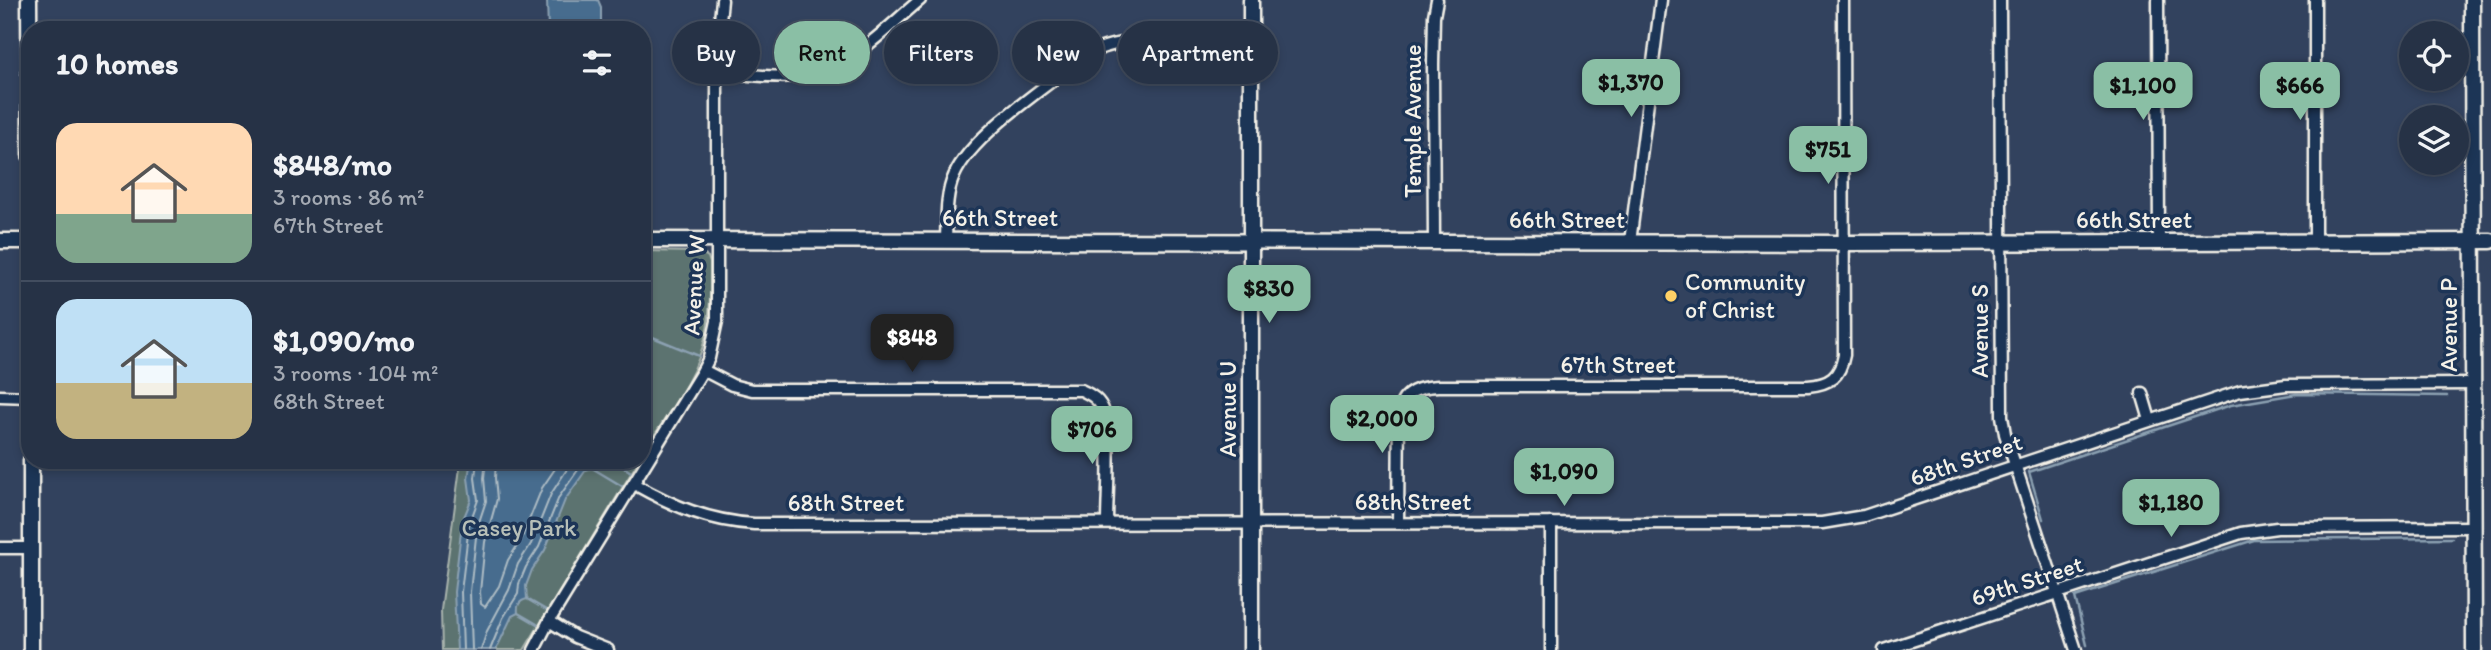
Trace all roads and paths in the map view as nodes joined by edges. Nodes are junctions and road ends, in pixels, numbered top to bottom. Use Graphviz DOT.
graph roads {
  1 [pos="29,0"];
  2 [pos="722,0"];
  3 [pos="920,0"];
  4 [pos="1251,0"];
  5 [pos="1437,0"];
  6 [pos="1661,0"];
  7 [pos="1843,0"];
  8 [pos="2000,0"];
  9 [pos="2158,0"];
  10 [pos="2315,0"];
  11 [pos="2472,0"];
  12 [pos="29,21"];
  13 [pos="719,21"];
  14 [pos="1251,21"];
  15 [pos="1118,44"];
  16 [pos="760,74"];
  17 [pos="717,84"];
  18 [pos="1251,84"];
  19 [pos="651,240"];
  20 [pos="719,240"];
  21 [pos="946,240"];
  22 [pos="0,241"];
  23 [pos="21,241"];
  24 [pos="2472,241"];
  25 [pos="2491,241"];
  26 [pos="1630,242"];
  27 [pos="1251,243"];
  28 [pos="1434,243"];
  29 [pos="1844,243"];
  30 [pos="2001,243"];
  31 [pos="2159,243"];
  32 [pos="2315,243"];
  33 [pos="703,370"];
  34 [pos="2472,384"];
  35 [pos="2142,393"];
  36 [pos="0,396"];
  37 [pos="21,397"];
  38 [pos="2150,420"];
  39 [pos="651,456"];
  40 [pos="2015,466"];
  41 [pos="31,469"];
  42 [pos="643,469"];
  43 [pos="634,484"];
  44 [pos="1107,523"];
  45 [pos="1251,523"];
  46 [pos="1398,523"];
  47 [pos="1551,523"];
  48 [pos="2473,527"];
  49 [pos="0,548"];
  50 [pos="32,548"];
  51 [pos="2057,593"];
  52 [pos="549,621"];
  53 [pos="31,650"];
  54 [pos="534,650"];
  55 [pos="608,650"];
  56 [pos="1251,650"];
  57 [pos="1551,650"];
  58 [pos="1884,650"];
  59 [pos="2076,650"];
  60 [pos="2474,650"];
  1 -- 12 [label="street"];
  2 -- 13 [label="street, Avenue W"];
  3 -- 16 [label="street"];
  4 -- 14 [label="street, Avenue U"];
  5 -- 28 [label="street, Temple Avenue"];
  6 -- 26 [label="street"];
  7 -- 29 [label="street"];
  8 -- 30 [label="street, Avenue S"];
  9 -- 31 [label="street"];
  10 -- 32 [label="street"];
  11 -- 24 [label="street, Avenue P"];
  15 -- 21 [label="street"];
  17 -- 20 [label="street, Avenue W"];
  18 -- 27 [label="street, Avenue U"];
  19 -- 20 [label="street, 66th Street"];
  20 -- 21 [label="street, 66th Street"];
  20 -- 33 [label="street, Avenue W"];
  21 -- 27 [label="street, 66th Street"];
  22 -- 23 [label="street"];
  24 -- 25 [label="street, 66th Street"];
  24 -- 32 [label="street, 66th Street"];
  24 -- 34 [label="street, Avenue P"];
  26 -- 28 [label="street, 66th Street"];
  26 -- 29 [label="street, 66th Street"];
  27 -- 28 [label="street, 66th Street"];
  27 -- 45 [label="street, Avenue U"];
  29 -- 30 [label="street, 66th Street"];
  29 -- 46 [label="street, 67th Street"];
  30 -- 31 [label="street, 66th Street"];
  30 -- 40 [label="street, Avenue S"];
  31 -- 32 [label="street, 66th Street"];
  33 -- 39 [label="street, Avenue W"];
  33 -- 44 [label="street"];
  34 -- 38 [label="street, 68th Street"];
  34 -- 48 [label="street, Avenue P"];
  35 -- 38 [label="street"];
  36 -- 37 [label="street"];
  38 -- 40 [label="street, 68th Street"];
  40 -- 47 [label="street, 68th Street"];
  40 -- 51 [label="street, Avenue S"];
  41 -- 50 [label="street"];
  42 -- 43 [label="street, Avenue W"];
  43 -- 44 [label="street, 68th Street"];
  43 -- 52 [label="street, Avenue W"];
  44 -- 45 [label="street, 68th Street"];
  45 -- 46 [label="street, 68th Street"];
  45 -- 56 [label="street, Avenue U"];
  46 -- 47 [label="street, 68th Street"];
  47 -- 57 [label="street"];
  48 -- 51 [label="street, 69th Street"];
  48 -- 60 [label="street, Avenue P"];
  49 -- 50 [label="street"];
  50 -- 53 [label="street"];
  51 -- 58 [label="street, 69th Street"];
  51 -- 59 [label="street, Avenue S"];
  52 -- 54 [label="street, Avenue W"];
  52 -- 55 [label="street"];
}
